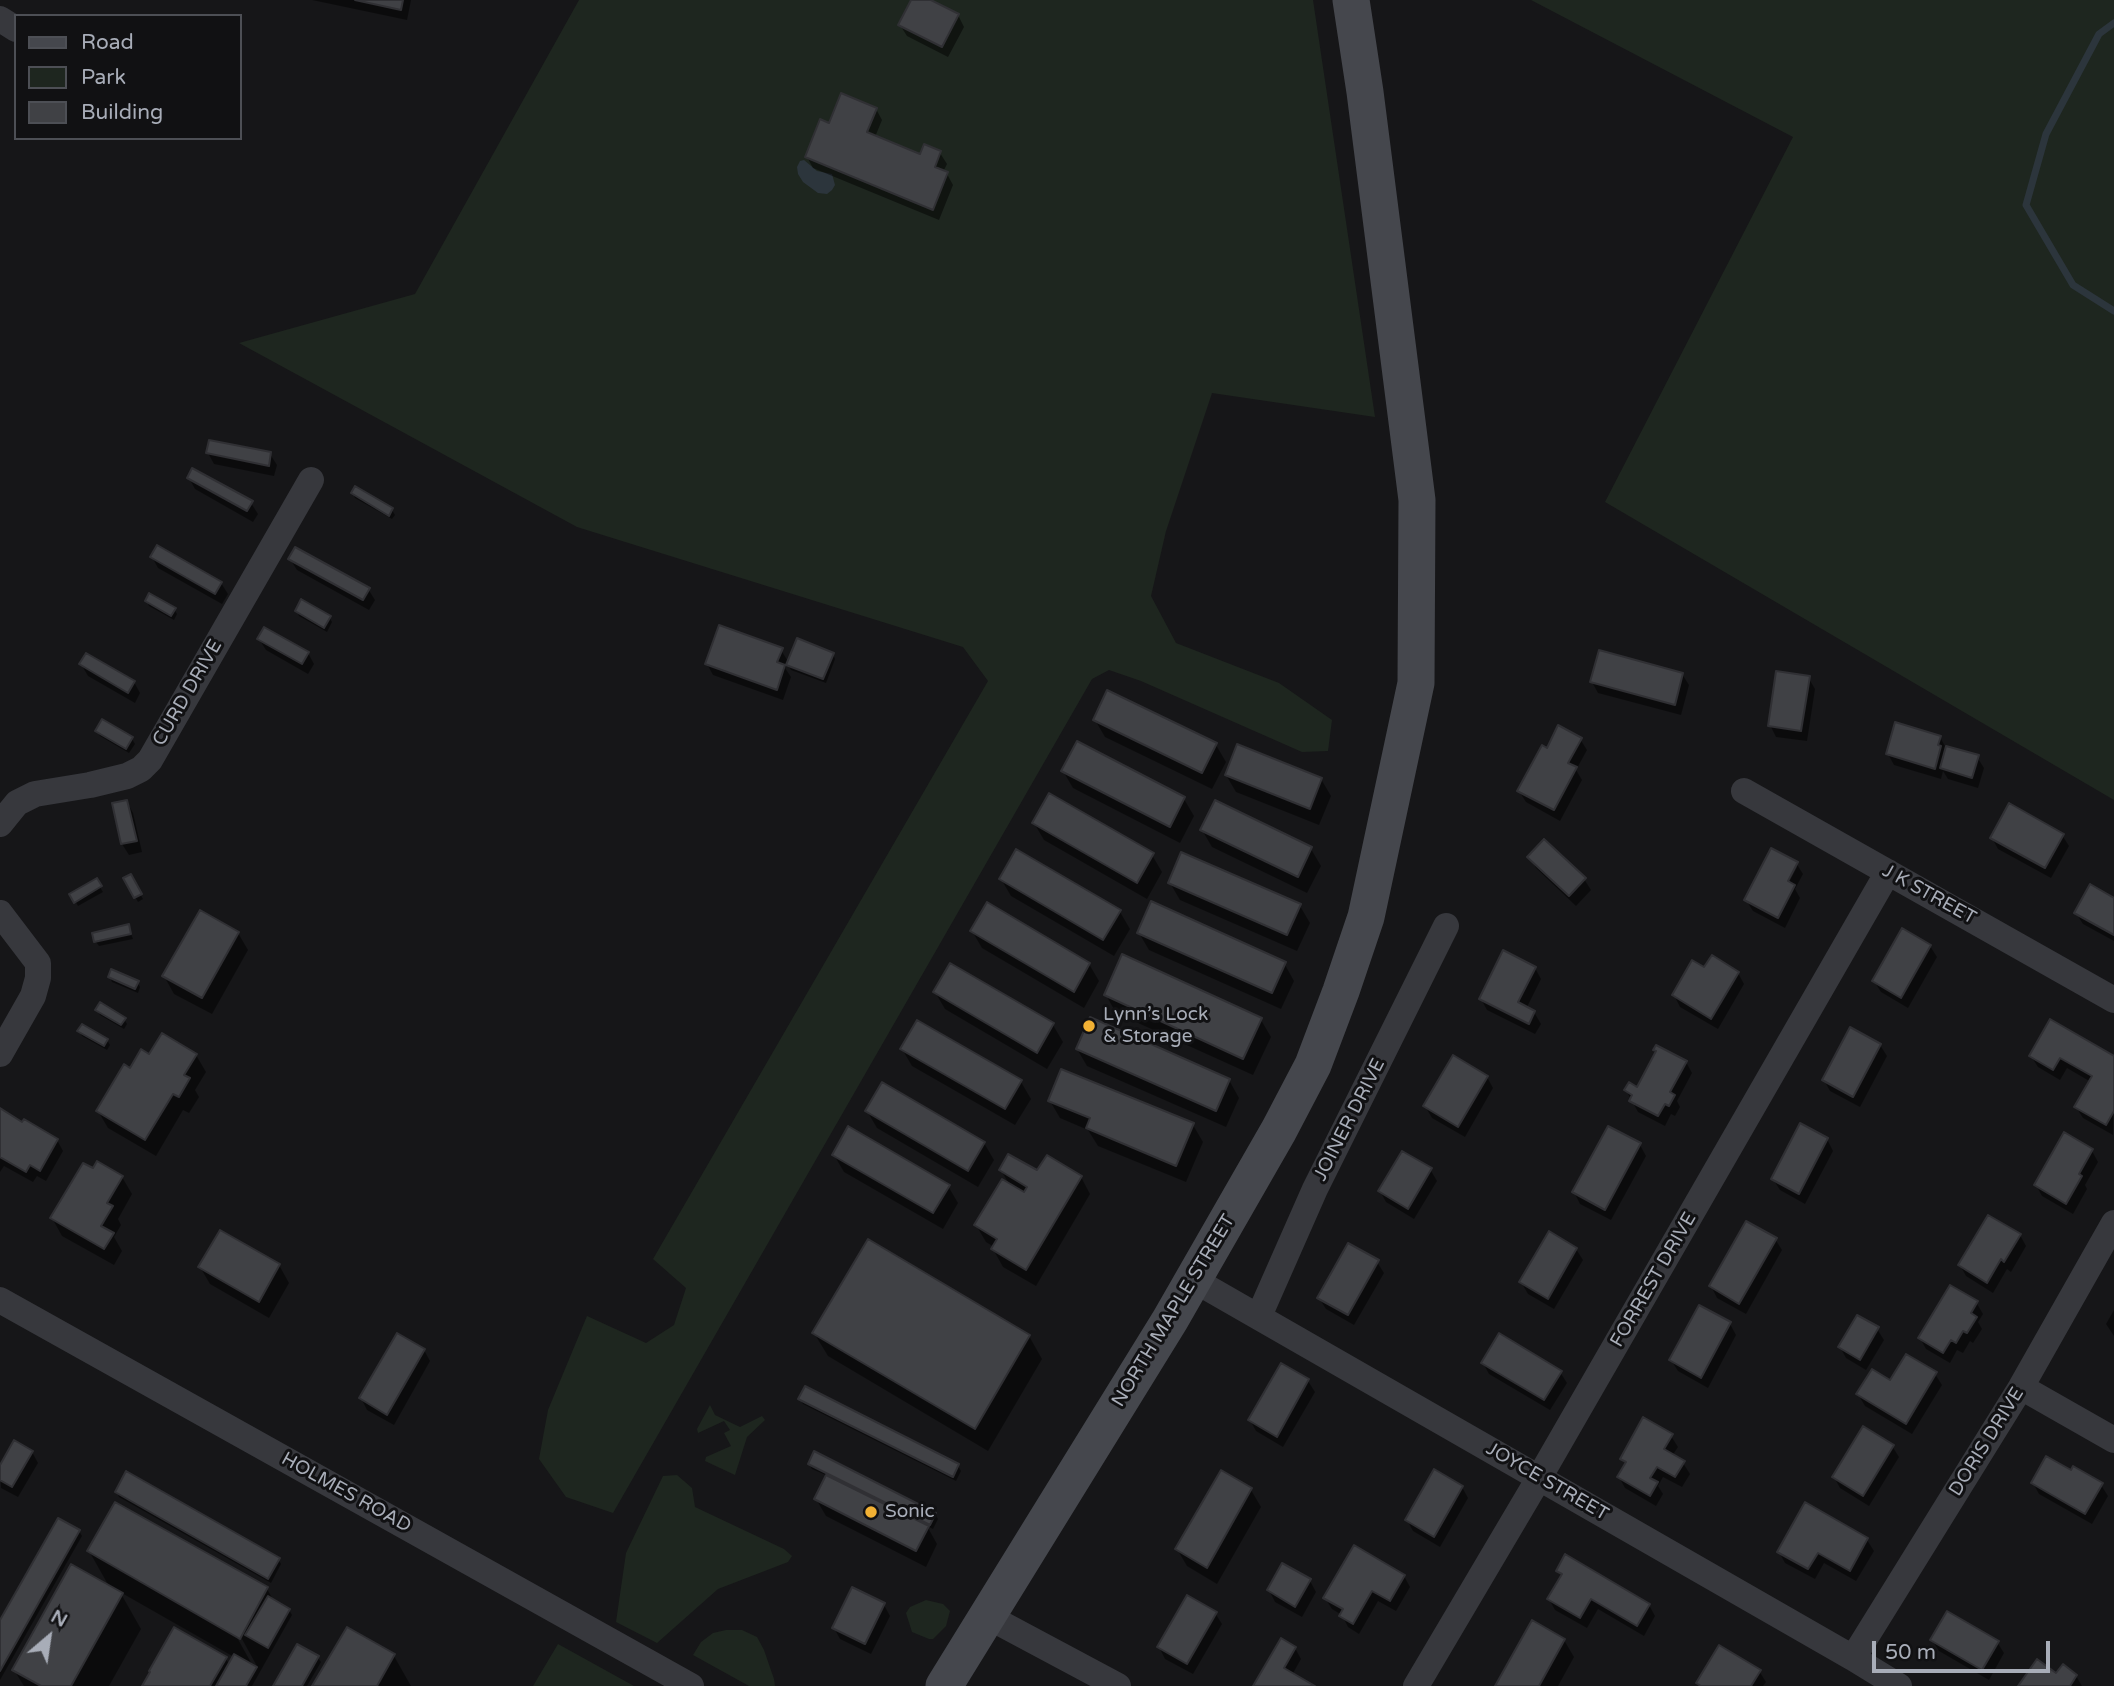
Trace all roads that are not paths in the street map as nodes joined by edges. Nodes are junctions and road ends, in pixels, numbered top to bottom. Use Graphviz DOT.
graph roads {
  1 [pos="1351,0"];
  2 [pos="311,480"];
  3 [pos="1744,791"];
  4 [pos="0,824"];
  5 [pos="1888,872"];
  6 [pos="0,913"];
  7 [pos="1446,926"];
  8 [pos="2114,1000"];
  9 [pos="0,1054"];
  10 [pos="2114,1223"];
  11 [pos="1194,1280"];
  12 [pos="0,1300"];
  13 [pos="1259,1316"];
  14 [pos="2021,1387"];
  15 [pos="2114,1440"];
  16 [pos="1539,1478"];
  17 [pos="987,1616"];
  18 [pos="1853,1658"];
  19 [pos="691,1686"];
  20 [pos="944,1686"];
  21 [pos="1118,1686"];
  22 [pos="1416,1686"];
  23 [pos="1899,1686"];
  1 -- 11 [label="main road, NORTH MAPLE STREET"];
  2 -- 4 [label="street, CURD DRIVE"];
  3 -- 5 [label="street, J K STREET"];
  5 -- 8 [label="street, J K STREET"];
  5 -- 16 [label="street, FORREST DRIVE"];
  6 -- 9 [label="street"];
  7 -- 13 [label="street, JOINER DRIVE"];
  10 -- 14 [label="street, DORIS DRIVE"];
  11 -- 13 [label="street, JOYCE STREET"];
  11 -- 17 [label="main road, NORTH MAPLE STREET"];
  12 -- 19 [label="street, HOLMES ROAD"];
  13 -- 16 [label="street, JOYCE STREET"];
  14 -- 15 [label="street"];
  14 -- 18 [label="street, DORIS DRIVE"];
  16 -- 18 [label="street, JOYCE STREET"];
  16 -- 22 [label="street, FORREST DRIVE"];
  17 -- 20 [label="main road, NORTH MAPLE STREET"];
  17 -- 21 [label="street"];
  18 -- 23 [label="street, JOYCE STREET"];
}
